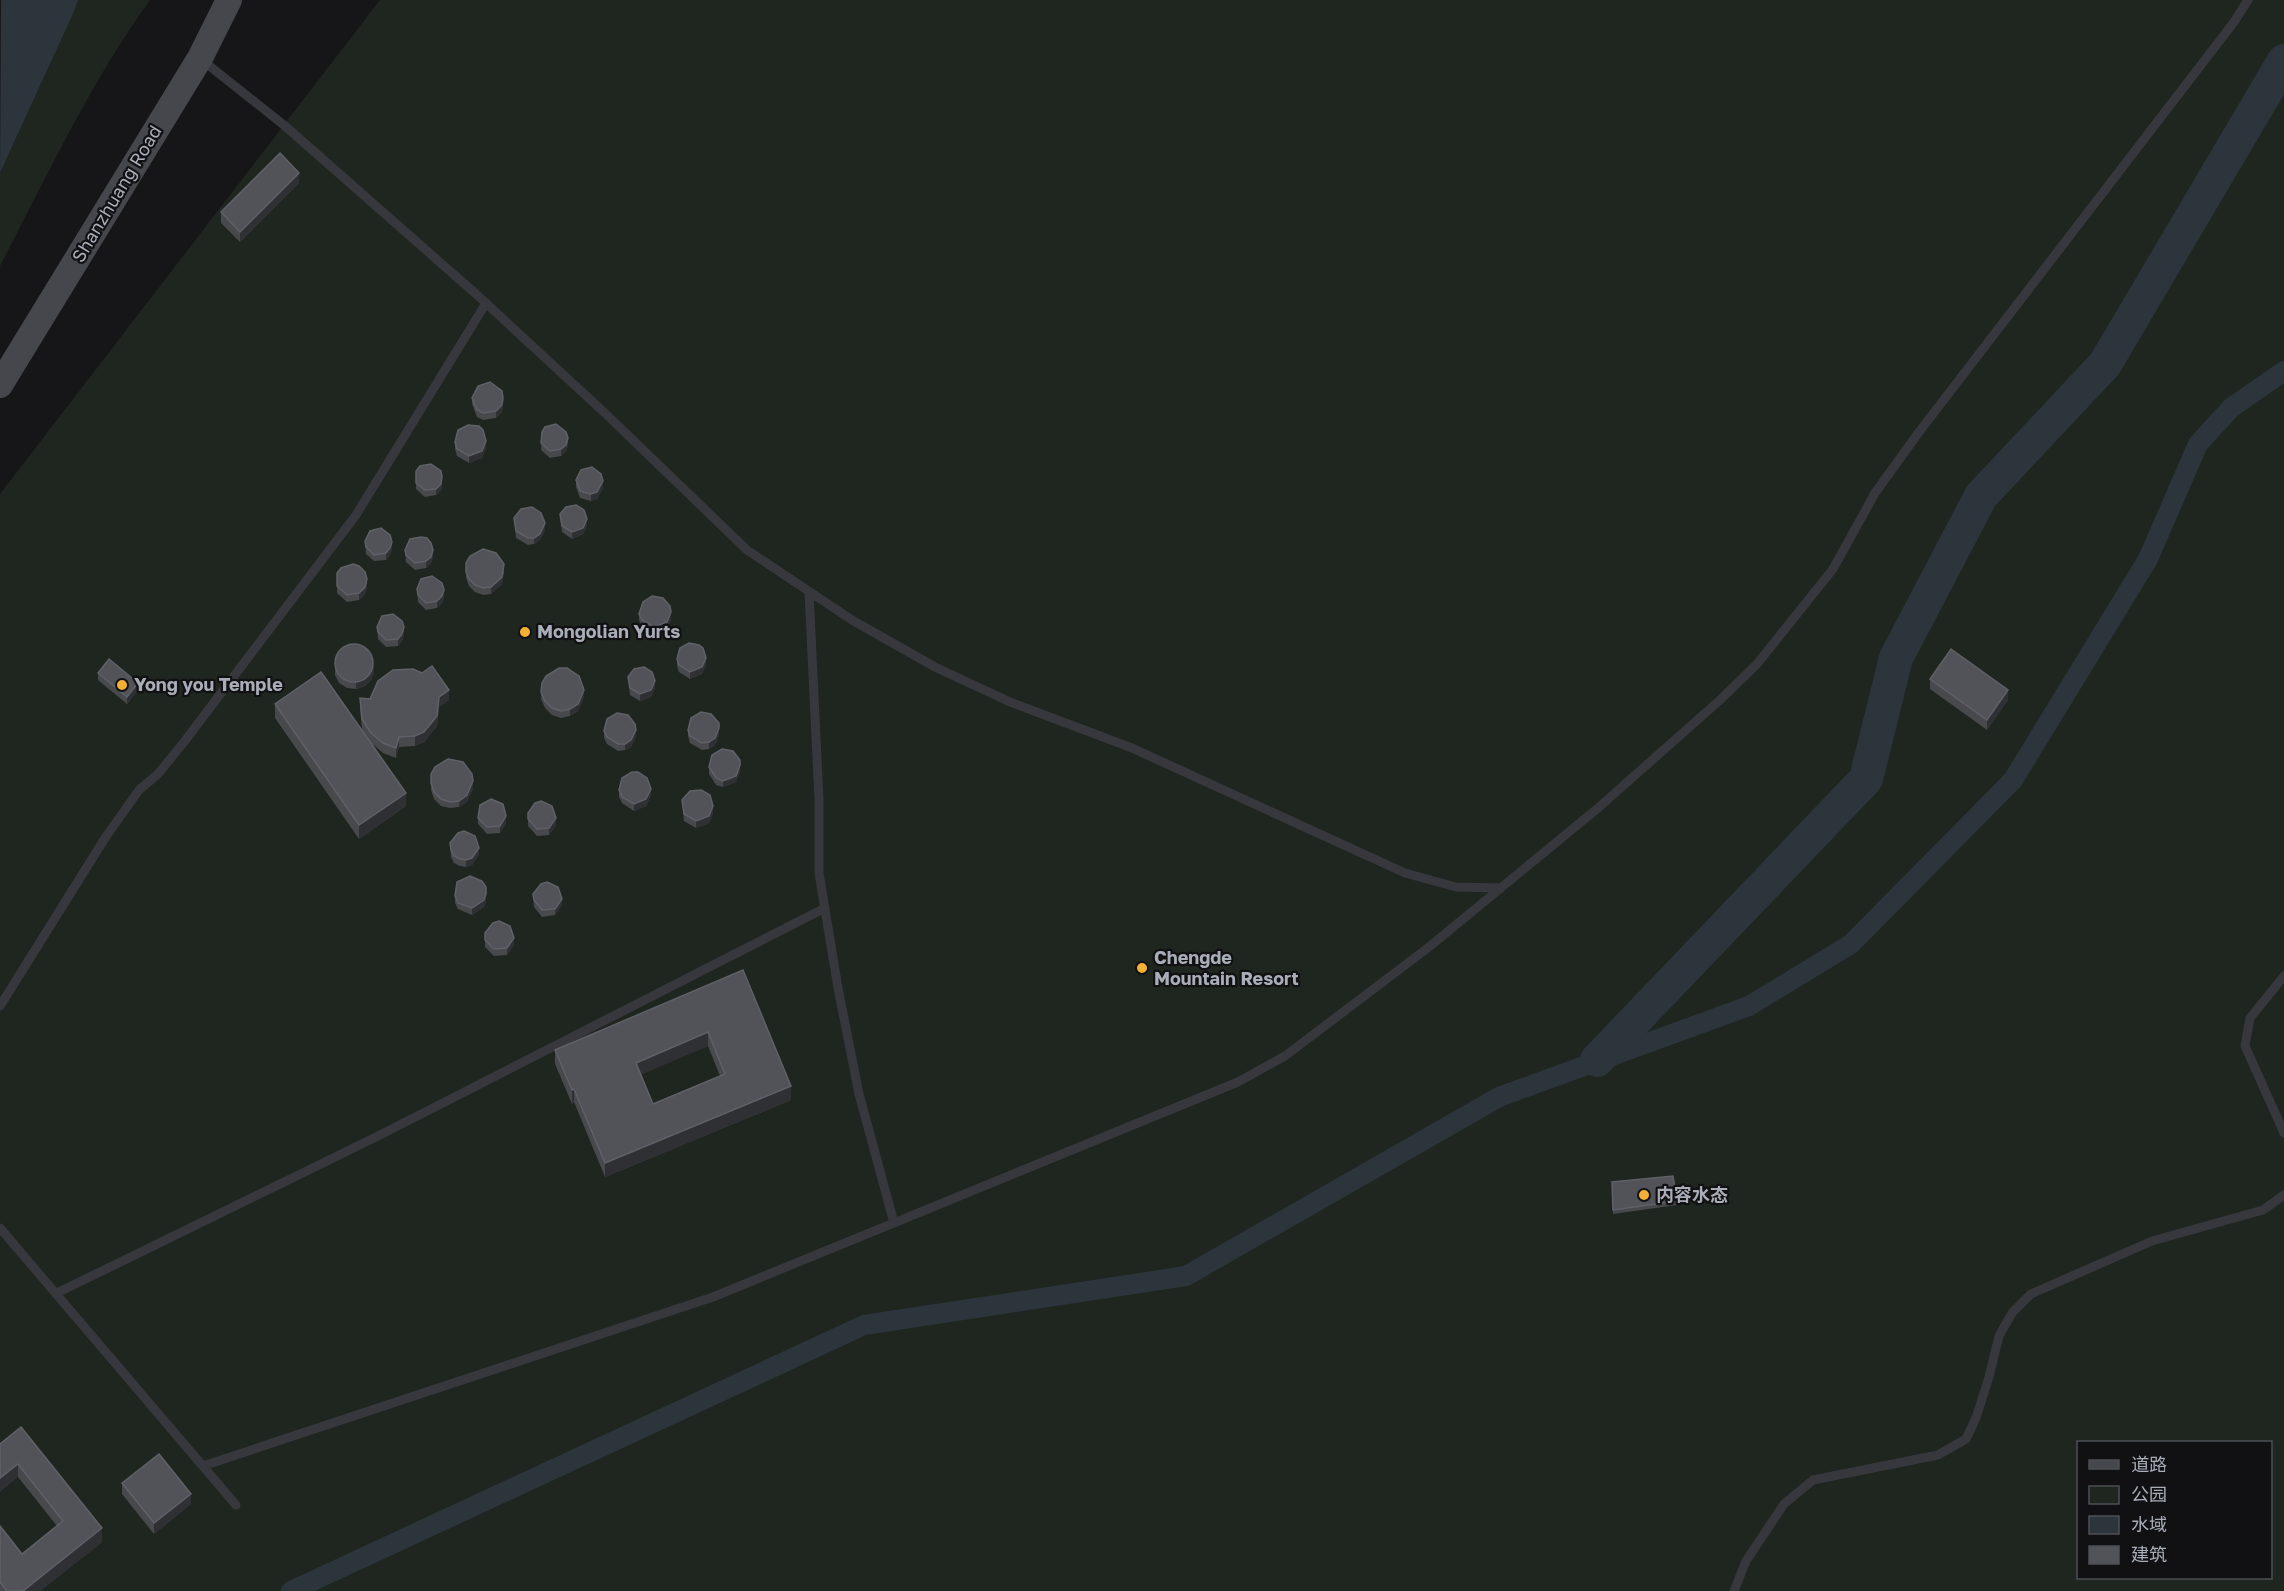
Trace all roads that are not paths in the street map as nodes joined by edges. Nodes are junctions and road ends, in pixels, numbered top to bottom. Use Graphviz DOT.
graph roads {
  1 [pos="229,0"];
  2 [pos="2248,0"];
  3 [pos="200,58"];
  4 [pos="486,303"];
  5 [pos="0,385"];
  6 [pos="808,592"];
  7 [pos="1501,888"];
  8 [pos="825,908"];
  9 [pos="2284,976"];
  10 [pos="0,1006"];
  11 [pos="2284,1133"];
  12 [pos="2284,1195"];
  13 [pos="894,1223"];
  14 [pos="0,1228"];
  15 [pos="57,1293"];
  16 [pos="203,1466"];
  17 [pos="236,1505"];
  18 [pos="1734,1591"];
  1 -- 3 [label="main road, Shanzhuang Road"];
  2 -- 7 [label="lane"];
  3 -- 4 [label="lane"];
  3 -- 5 [label="main road, Shanzhuang Road"];
  4 -- 6 [label="lane"];
  4 -- 10 [label="lane"];
  6 -- 7 [label="lane"];
  6 -- 8 [label="lane"];
  7 -- 13 [label="lane"];
  8 -- 13 [label="lane"];
  8 -- 15 [label="lane"];
  9 -- 11 [label="lane"];
  12 -- 18 [label="lane"];
  13 -- 16 [label="lane"];
  14 -- 15 [label="lane"];
  15 -- 16 [label="lane"];
  16 -- 17 [label="lane"];
}
